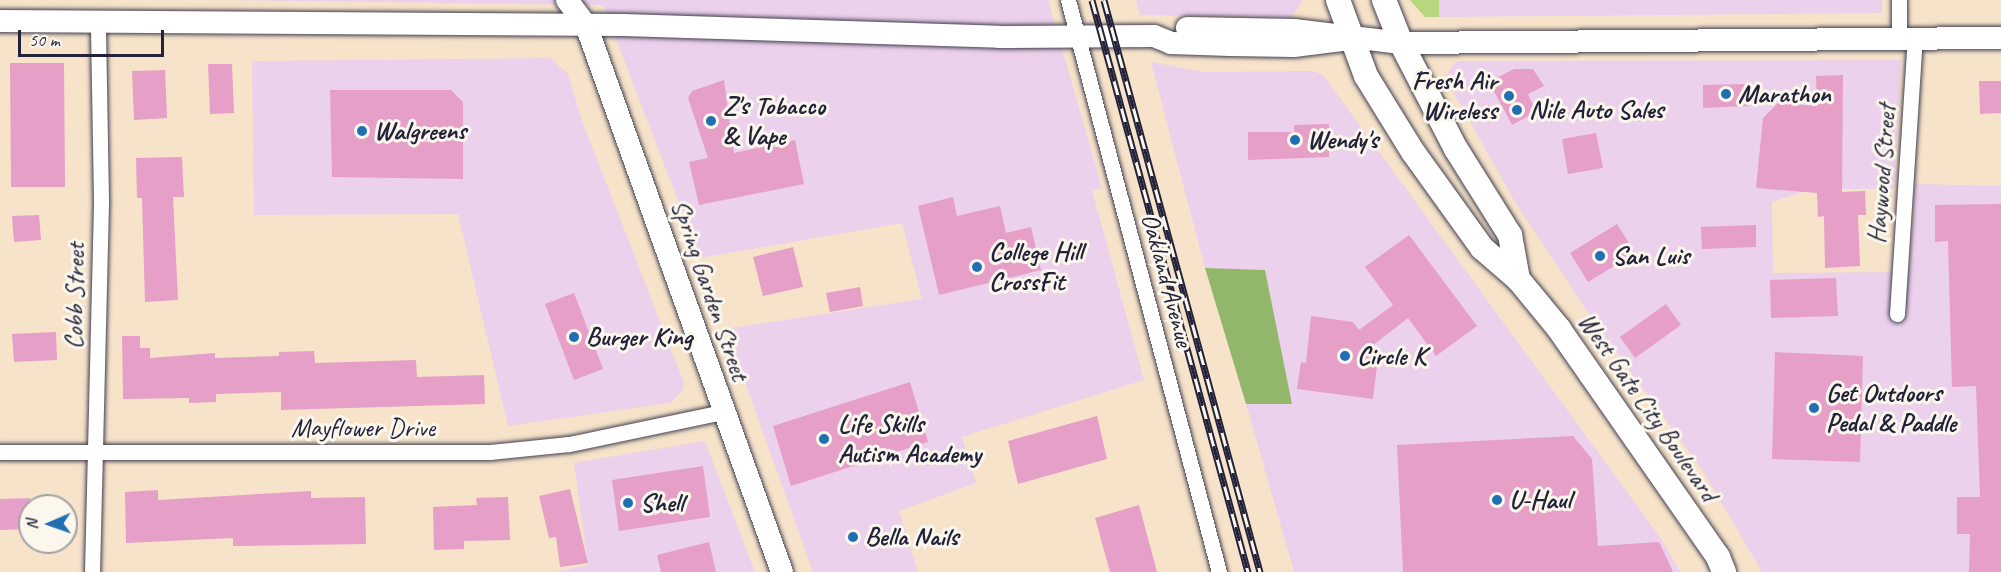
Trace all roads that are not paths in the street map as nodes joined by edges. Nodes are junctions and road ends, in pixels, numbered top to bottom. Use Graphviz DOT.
graph roads {
  1 [pos="567,0"];
  2 [pos="590,0"];
  3 [pos="1068,0"];
  4 [pos="1338,0"];
  5 [pos="1384,0"];
  6 [pos="1899,0"];
  7 [pos="0,21"];
  8 [pos="98,21"];
  9 [pos="586,25"];
  10 [pos="1077,36"];
  11 [pos="1907,37"];
  12 [pos="2001,38"];
  13 [pos="1350,39"];
  14 [pos="1401,43"];
  15 [pos="1518,279"];
  16 [pos="1897,314"];
  17 [pos="722,412"];
  18 [pos="95,451"];
  19 [pos="0,452"];
  20 [pos="93,572"];
  21 [pos="782,572"];
  22 [pos="1219,572"];
  23 [pos="1724,572"];
  1 -- 9 [label="main road, Spring Garden Street"];
  2 -- 9 [label="main road, Spring Garden Street"];
  3 -- 10 [label="street, Oakland Avenue"];
  4 -- 13 [label="main road, West Gate City Boulevard"];
  5 -- 14 [label="main road, West Gate City Boulevard"];
  6 -- 11 [label="street, Haywood Street"];
  7 -- 8 [label="main road"];
  8 -- 9 [label="main road"];
  8 -- 18 [label="street, Cobb Street"];
  9 -- 10 [label="main road"];
  9 -- 17 [label="main road, Spring Garden Street"];
  10 -- 13 [label="main road"];
  10 -- 22 [label="street, Oakland Avenue"];
  11 -- 12 [label="main road"];
  11 -- 14 [label="main road"];
  11 -- 16 [label="street, Haywood Street"];
  13 -- 14 [label="main road"];
  13 -- 15 [label="main road, West Gate City Boulevard"];
  14 -- 15 [label="main road, West Gate City Boulevard"];
  15 -- 23 [label="main road, West Gate City Boulevard"];
  17 -- 18 [label="street, Mayflower Drive"];
  17 -- 21 [label="main road, Spring Garden Street"];
  18 -- 19 [label="street, Mayflower Drive"];
  18 -- 20 [label="street, Cobb Street"];
}
